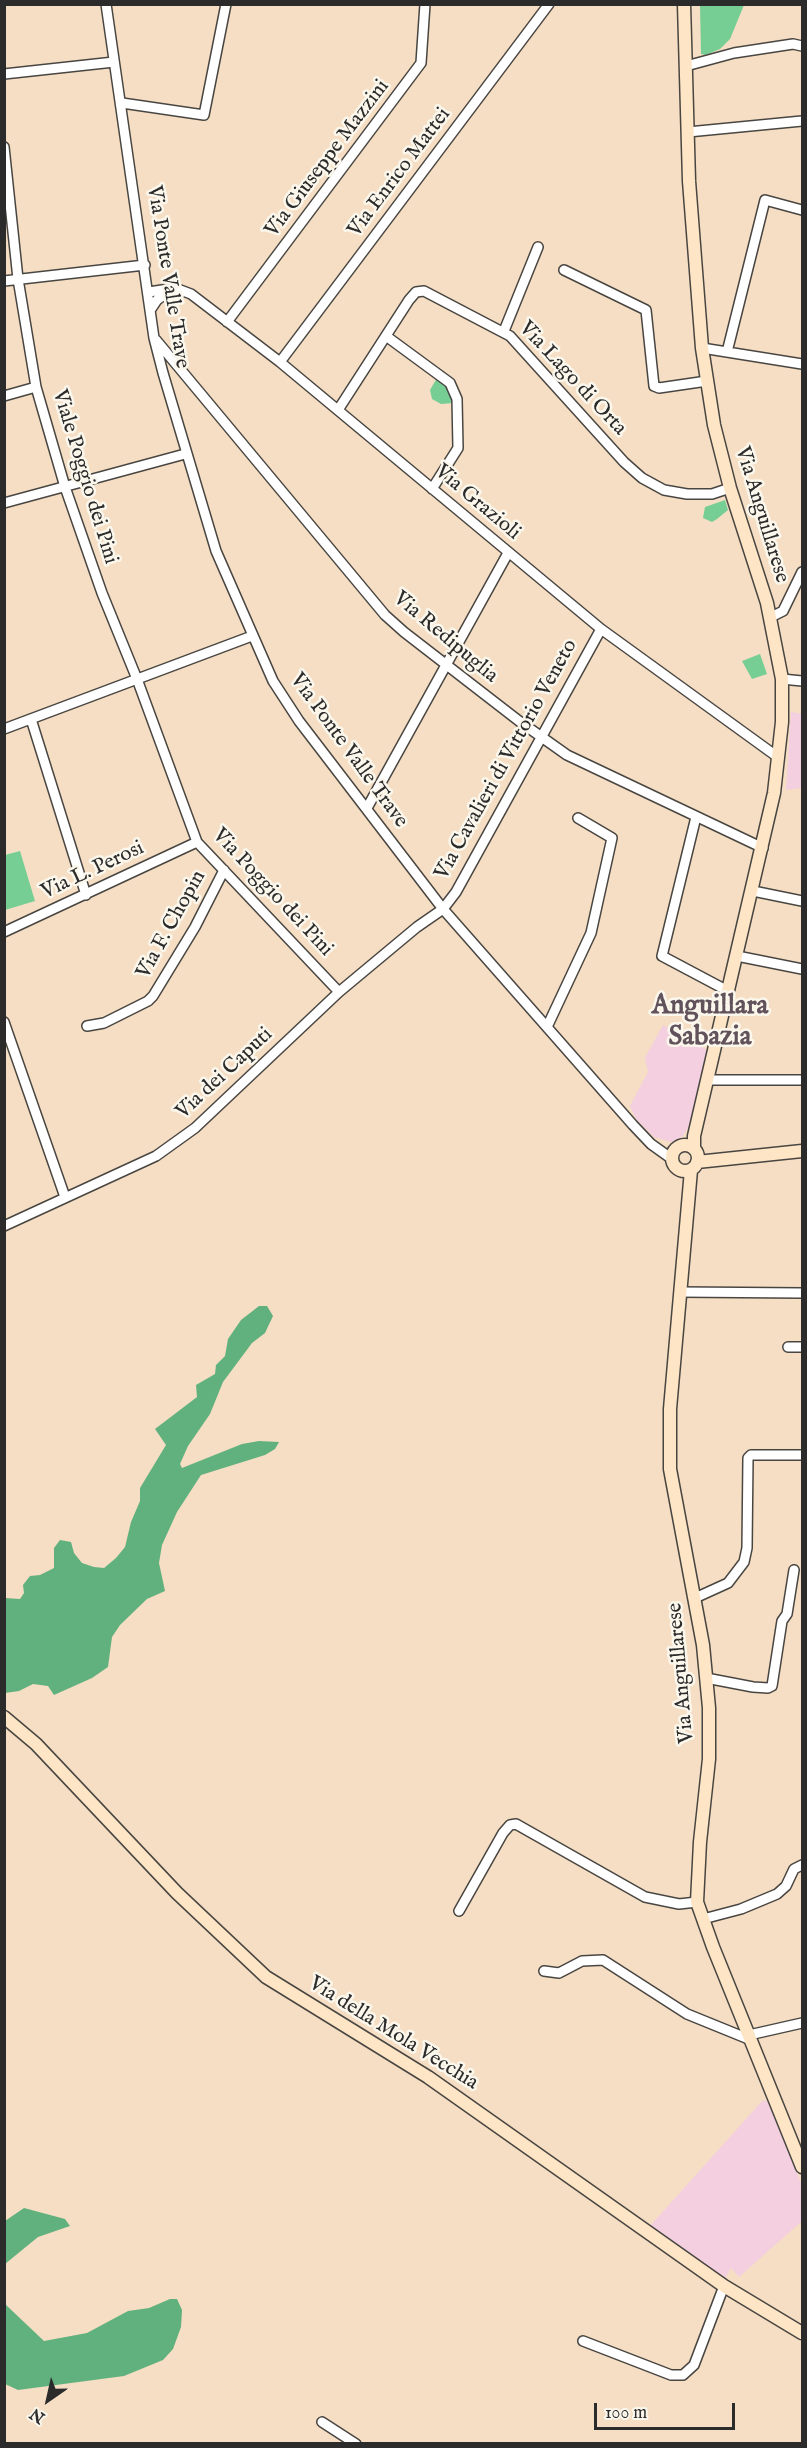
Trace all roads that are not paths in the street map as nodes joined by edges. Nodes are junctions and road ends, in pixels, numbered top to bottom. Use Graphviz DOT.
graph roads {
  1 [pos="106,4"];
  2 [pos="226,4"];
  3 [pos="425,4"];
  4 [pos="549,4"];
  5 [pos="684,4"];
  6 [pos="802,46"];
  7 [pos="114,62"];
  8 [pos="686,66"];
  9 [pos="4,74"];
  10 [pos="122,103"];
  11 [pos="802,121"];
  12 [pos="688,132"];
  13 [pos="4,147"];
  14 [pos="802,210"];
  15 [pos="538,247"];
  16 [pos="145,265"];
  17 [pos="564,270"];
  18 [pos="18,279"];
  19 [pos="4,281"];
  20 [pos="174,288"];
  21 [pos="149,292"];
  22 [pos="151,309"];
  23 [pos="226,321"];
  24 [pos="504,331"];
  25 [pos="386,336"];
  26 [pos="154,338"];
  27 [pos="702,348"];
  28 [pos="727,352"];
  29 [pos="280,362"];
  30 [pos="802,364"];
  31 [pos="707,381"];
  32 [pos="36,387"];
  33 [pos="4,396"];
  34 [pos="338,410"];
  35 [pos="185,453"];
  36 [pos="65,487"];
  37 [pos="730,488"];
  38 [pos="432,489"];
  39 [pos="4,503"];
  40 [pos="508,553"];
  41 [pos="802,572"];
  42 [pos="771,617"];
  43 [pos="601,629"];
  44 [pos="252,636"];
  45 [pos="446,665"];
  46 [pos="137,680"];
  47 [pos="782,680"];
  48 [pos="802,681"];
  49 [pos="31,719"];
  50 [pos="4,729"];
  51 [pos="540,736"];
  52 [pos="779,758"];
  53 [pos="367,808"];
  54 [pos="696,817"];
  55 [pos="578,818"];
  56 [pos="197,842"];
  57 [pos="763,848"];
  58 [pos="224,870"];
  59 [pos="753,891"];
  60 [pos="86,895"];
  61 [pos="802,901"];
  62 [pos="443,909"];
  63 [pos="4,932"];
  64 [pos="737,956"];
  65 [pos="802,969"];
  66 [pos="728,991"];
  67 [pos="339,992"];
  68 [pos="4,1022"];
  69 [pos="87,1026"];
  70 [pos="547,1027"];
  71 [pos="708,1080"];
  72 [pos="802,1080"];
  73 [pos="802,1150"];
  74 [pos="684,1154"];
  75 [pos="65,1197"];
  76 [pos="4,1226"];
  77 [pos="680,1292"];
  78 [pos="802,1293"];
  79 [pos="788,1347"];
  80 [pos="802,1347"];
  81 [pos="802,1455"];
  82 [pos="794,1570"];
  83 [pos="695,1598"];
  84 [pos="706,1678"];
  85 [pos="4,1717"];
  86 [pos="802,1865"];
  87 [pos="697,1902"];
  88 [pos="459,1911"];
  89 [pos="703,1919"];
  90 [pos="544,1971"];
  91 [pos="802,2023"];
  92 [pos="750,2037"];
  93 [pos="797,2138"];
  94 [pos="802,2167"];
  95 [pos="724,2286"];
  96 [pos="802,2333"];
  97 [pos="584,2342"];
  98 [pos="322,2421"];
  99 [pos="356,2444"];
  1 -- 7 [label="street, Via Ponte Valle Trave"];
  2 -- 10 [label="street"];
  3 -- 23 [label="street, Via Giuseppe Mazzini"];
  4 -- 29 [label="street, Via Enrico Mattei"];
  5 -- 8 [label="main road, Via Anguillarese"];
  6 -- 8 [label="street"];
  7 -- 9 [label="street"];
  7 -- 10 [label="street, Via Ponte Valle Trave"];
  8 -- 12 [label="main road, Via Anguillarese"];
  10 -- 16 [label="street, Via Ponte Valle Trave"];
  11 -- 12 [label="street"];
  12 -- 27 [label="main road, Via Anguillarese"];
  13 -- 18 [label="street, Viale Poggio dei Pini"];
  14 -- 28 [label="street"];
  15 -- 24 [label="street"];
  16 -- 18 [label="street"];
  16 -- 21 [label="street, Via Ponte Valle Trave"];
  17 -- 31 [label="street"];
  18 -- 19 [label="street"];
  18 -- 32 [label="street, Viale Poggio dei Pini"];
  20 -- 21 [label="street"];
  20 -- 22 [label="street"];
  20 -- 23 [label="street, Via Grazioli"];
  21 -- 22 [label="street, Via Ponte Valle Trave"];
  22 -- 26 [label="street, Via Ponte Valle Trave"];
  23 -- 29 [label="street, Via Grazioli"];
  24 -- 25 [label="street, Via Lago di Orta"];
  24 -- 37 [label="street, Via Lago di Orta"];
  25 -- 34 [label="street, Via Lago di Orta"];
  25 -- 38 [label="street"];
  26 -- 35 [label="street, Via Ponte Valle Trave"];
  26 -- 45 [label="street, Via Redipuglia"];
  27 -- 28 [label="street"];
  27 -- 31 [label="main road, Via Anguillarese"];
  28 -- 30 [label="street"];
  29 -- 34 [label="street, Via Grazioli"];
  31 -- 37 [label="main road, Via Anguillarese"];
  32 -- 33 [label="street"];
  32 -- 36 [label="street, Viale Poggio dei Pini"];
  34 -- 38 [label="street, Via Grazioli"];
  35 -- 36 [label="street"];
  35 -- 44 [label="street, Via Ponte Valle Trave"];
  36 -- 39 [label="street"];
  36 -- 46 [label="street, Viale Poggio dei Pini"];
  37 -- 42 [label="main road, Via Anguillarese"];
  38 -- 40 [label="street, Via Grazioli"];
  40 -- 43 [label="street, Via Grazioli"];
  40 -- 45 [label="street"];
  41 -- 42 [label="street"];
  42 -- 47 [label="main road, Via Anguillarese"];
  43 -- 51 [label="street, Via Cavalieri di Vittorio Veneto"];
  43 -- 52 [label="street, Via Grazioli"];
  44 -- 46 [label="street"];
  44 -- 53 [label="street, Via Ponte Valle Trave"];
  45 -- 51 [label="street, Via Redipuglia"];
  45 -- 53 [label="street"];
  46 -- 49 [label="street"];
  46 -- 56 [label="street, Via Poggio dei Pini"];
  47 -- 48 [label="street"];
  47 -- 52 [label="main road, Via Anguillarese"];
  49 -- 50 [label="street"];
  49 -- 60 [label="street"];
  51 -- 54 [label="street, Via Redipuglia"];
  51 -- 62 [label="street, Via Cavalieri di Vittorio Veneto"];
  52 -- 57 [label="main road, Via Anguillarese"];
  53 -- 62 [label="street, Via Ponte Valle Trave"];
  54 -- 57 [label="street, Via Redipuglia"];
  54 -- 66 [label="street"];
  55 -- 70 [label="street"];
  56 -- 58 [label="street, Via Poggio dei Pini"];
  56 -- 60 [label="street, Via L. Perosi"];
  57 -- 59 [label="main road, Via Anguillarese"];
  58 -- 67 [label="street, Via Poggio dei Pini"];
  58 -- 69 [label="street, Via F. Chopin"];
  59 -- 61 [label="street"];
  59 -- 64 [label="main road, Via Anguillarese"];
  60 -- 63 [label="street, Via L. Perosi"];
  62 -- 67 [label="street, Via dei Caputi"];
  62 -- 70 [label="street, Via Ponte Valle Trave"];
  64 -- 65 [label="street"];
  64 -- 66 [label="main road, Via Anguillarese"];
  66 -- 71 [label="main road, Via Anguillarese"];
  67 -- 75 [label="street, Via dei Caputi"];
  68 -- 75 [label="street"];
  70 -- 74 [label="street, Via Ponte Valle Trave"];
  71 -- 72 [label="street"];
  71 -- 74 [label="main road, Via Anguillarese"];
  73 -- 74 [label="main road"];
  74 -- 77 [label="main road, Via Anguillarese"];
  75 -- 76 [label="street, Via dei Caputi"];
  77 -- 78 [label="street"];
  77 -- 83 [label="main road, Via Anguillarese"];
  79 -- 80 [label="street"];
  81 -- 83 [label="street"];
  82 -- 84 [label="street"];
  83 -- 84 [label="main road, Via Anguillarese"];
  84 -- 87 [label="main road, Via Anguillarese"];
  85 -- 95 [label="main road, Via della Mola Vecchia"];
  86 -- 89 [label="street"];
  87 -- 88 [label="street"];
  87 -- 89 [label="main road, Via Anguillarese"];
  89 -- 92 [label="main road, Via Anguillarese"];
  90 -- 92 [label="street"];
  91 -- 92 [label="street"];
  92 -- 93 [label="main road, Via Anguillarese"];
  93 -- 94 [label="main road, Via Anguillarese"];
  95 -- 96 [label="main road, Via della Mola Vecchia"];
  95 -- 97 [label="street"];
  98 -- 99 [label="street"];
}
